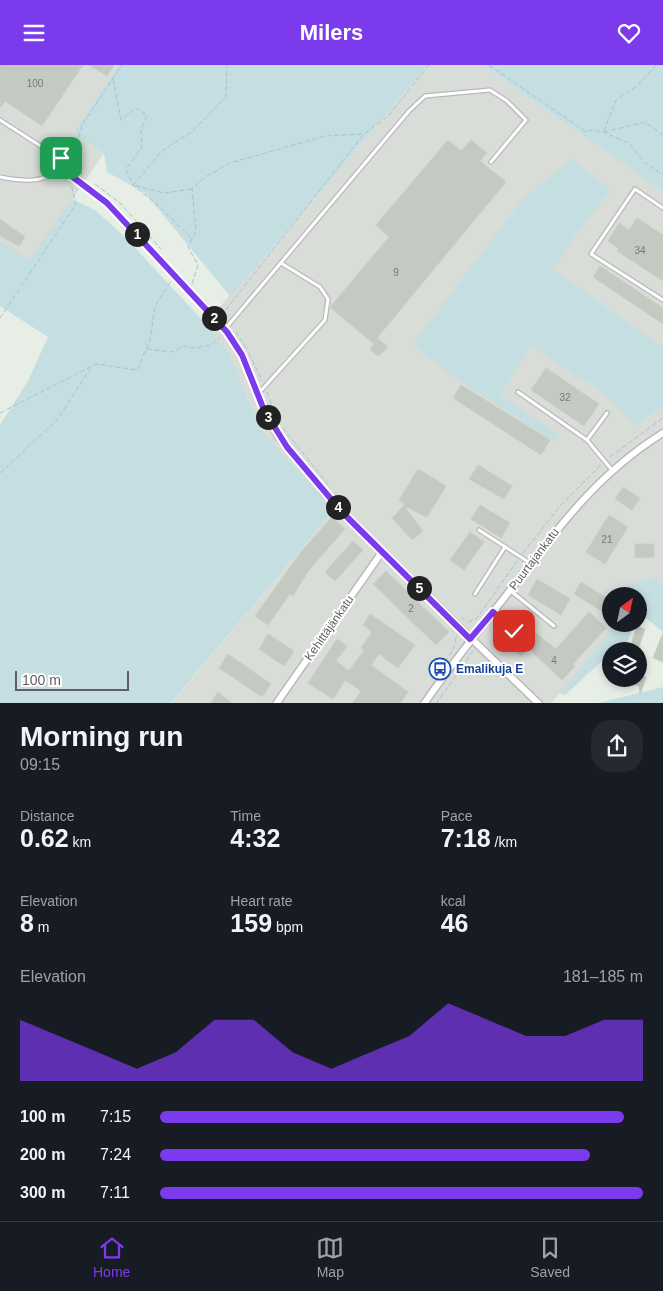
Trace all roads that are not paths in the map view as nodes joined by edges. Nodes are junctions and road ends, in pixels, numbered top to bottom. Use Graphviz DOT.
graph roads {
  1 [pos="0,120"];
  2 [pos="491,162"];
  3 [pos="59,167"];
  4 [pos="0,177"];
  5 [pos="80,182"];
  6 [pos="663,208"];
  7 [pos="281,263"];
  8 [pos="663,300"];
  9 [pos="227,328"];
  10 [pos="518,392"];
  11 [pos="258,395"];
  12 [pos="607,413"];
  13 [pos="663,433"];
  14 [pos="587,441"];
  15 [pos="612,470"];
  16 [pos="478,530"];
  17 [pos="505,547"];
  18 [pos="382,552"];
  19 [pos="530,563"];
  20 [pos="510,591"];
  21 [pos="475,594"];
  22 [pos="493,612"];
  23 [pos="554,626"];
  24 [pos="514,631"];
  25 [pos="470,639"];
  26 [pos="276,703"];
  27 [pos="424,703"];
  28 [pos="540,703"];
  1 -- 3 [label="lane"];
  2 -- 7 [label="lane"];
  3 -- 4 [label="lane"];
  3 -- 5 [label="street"];
  3 -- 5 [label="lane"];
  5 -- 9 [label="street"];
  6 -- 8 [label="lane"];
  7 -- 9 [label="lane"];
  7 -- 11 [label="lane"];
  9 -- 11 [label="street"];
  10 -- 14 [label="lane"];
  11 -- 18 [label="street"];
  12 -- 14 [label="lane"];
  13 -- 15 [label="street, Puurtajankatu"];
  14 -- 15 [label="lane"];
  15 -- 19 [label="street, Puurtajankatu"];
  16 -- 17 [label="lane"];
  17 -- 19 [label="lane"];
  17 -- 21 [label="lane"];
  18 -- 25 [label="street"];
  18 -- 26 [label="street, Kehittäjänkatu"];
  19 -- 20 [label="street, Puurtajankatu"];
  20 -- 22 [label="street, Puurtajankatu"];
  20 -- 23 [label="lane"];
  22 -- 24 [label="lane"];
  22 -- 25 [label="street, Puurtajankatu"];
  25 -- 27 [label="street, Puurtajankatu"];
  25 -- 28 [label="street"];
}
